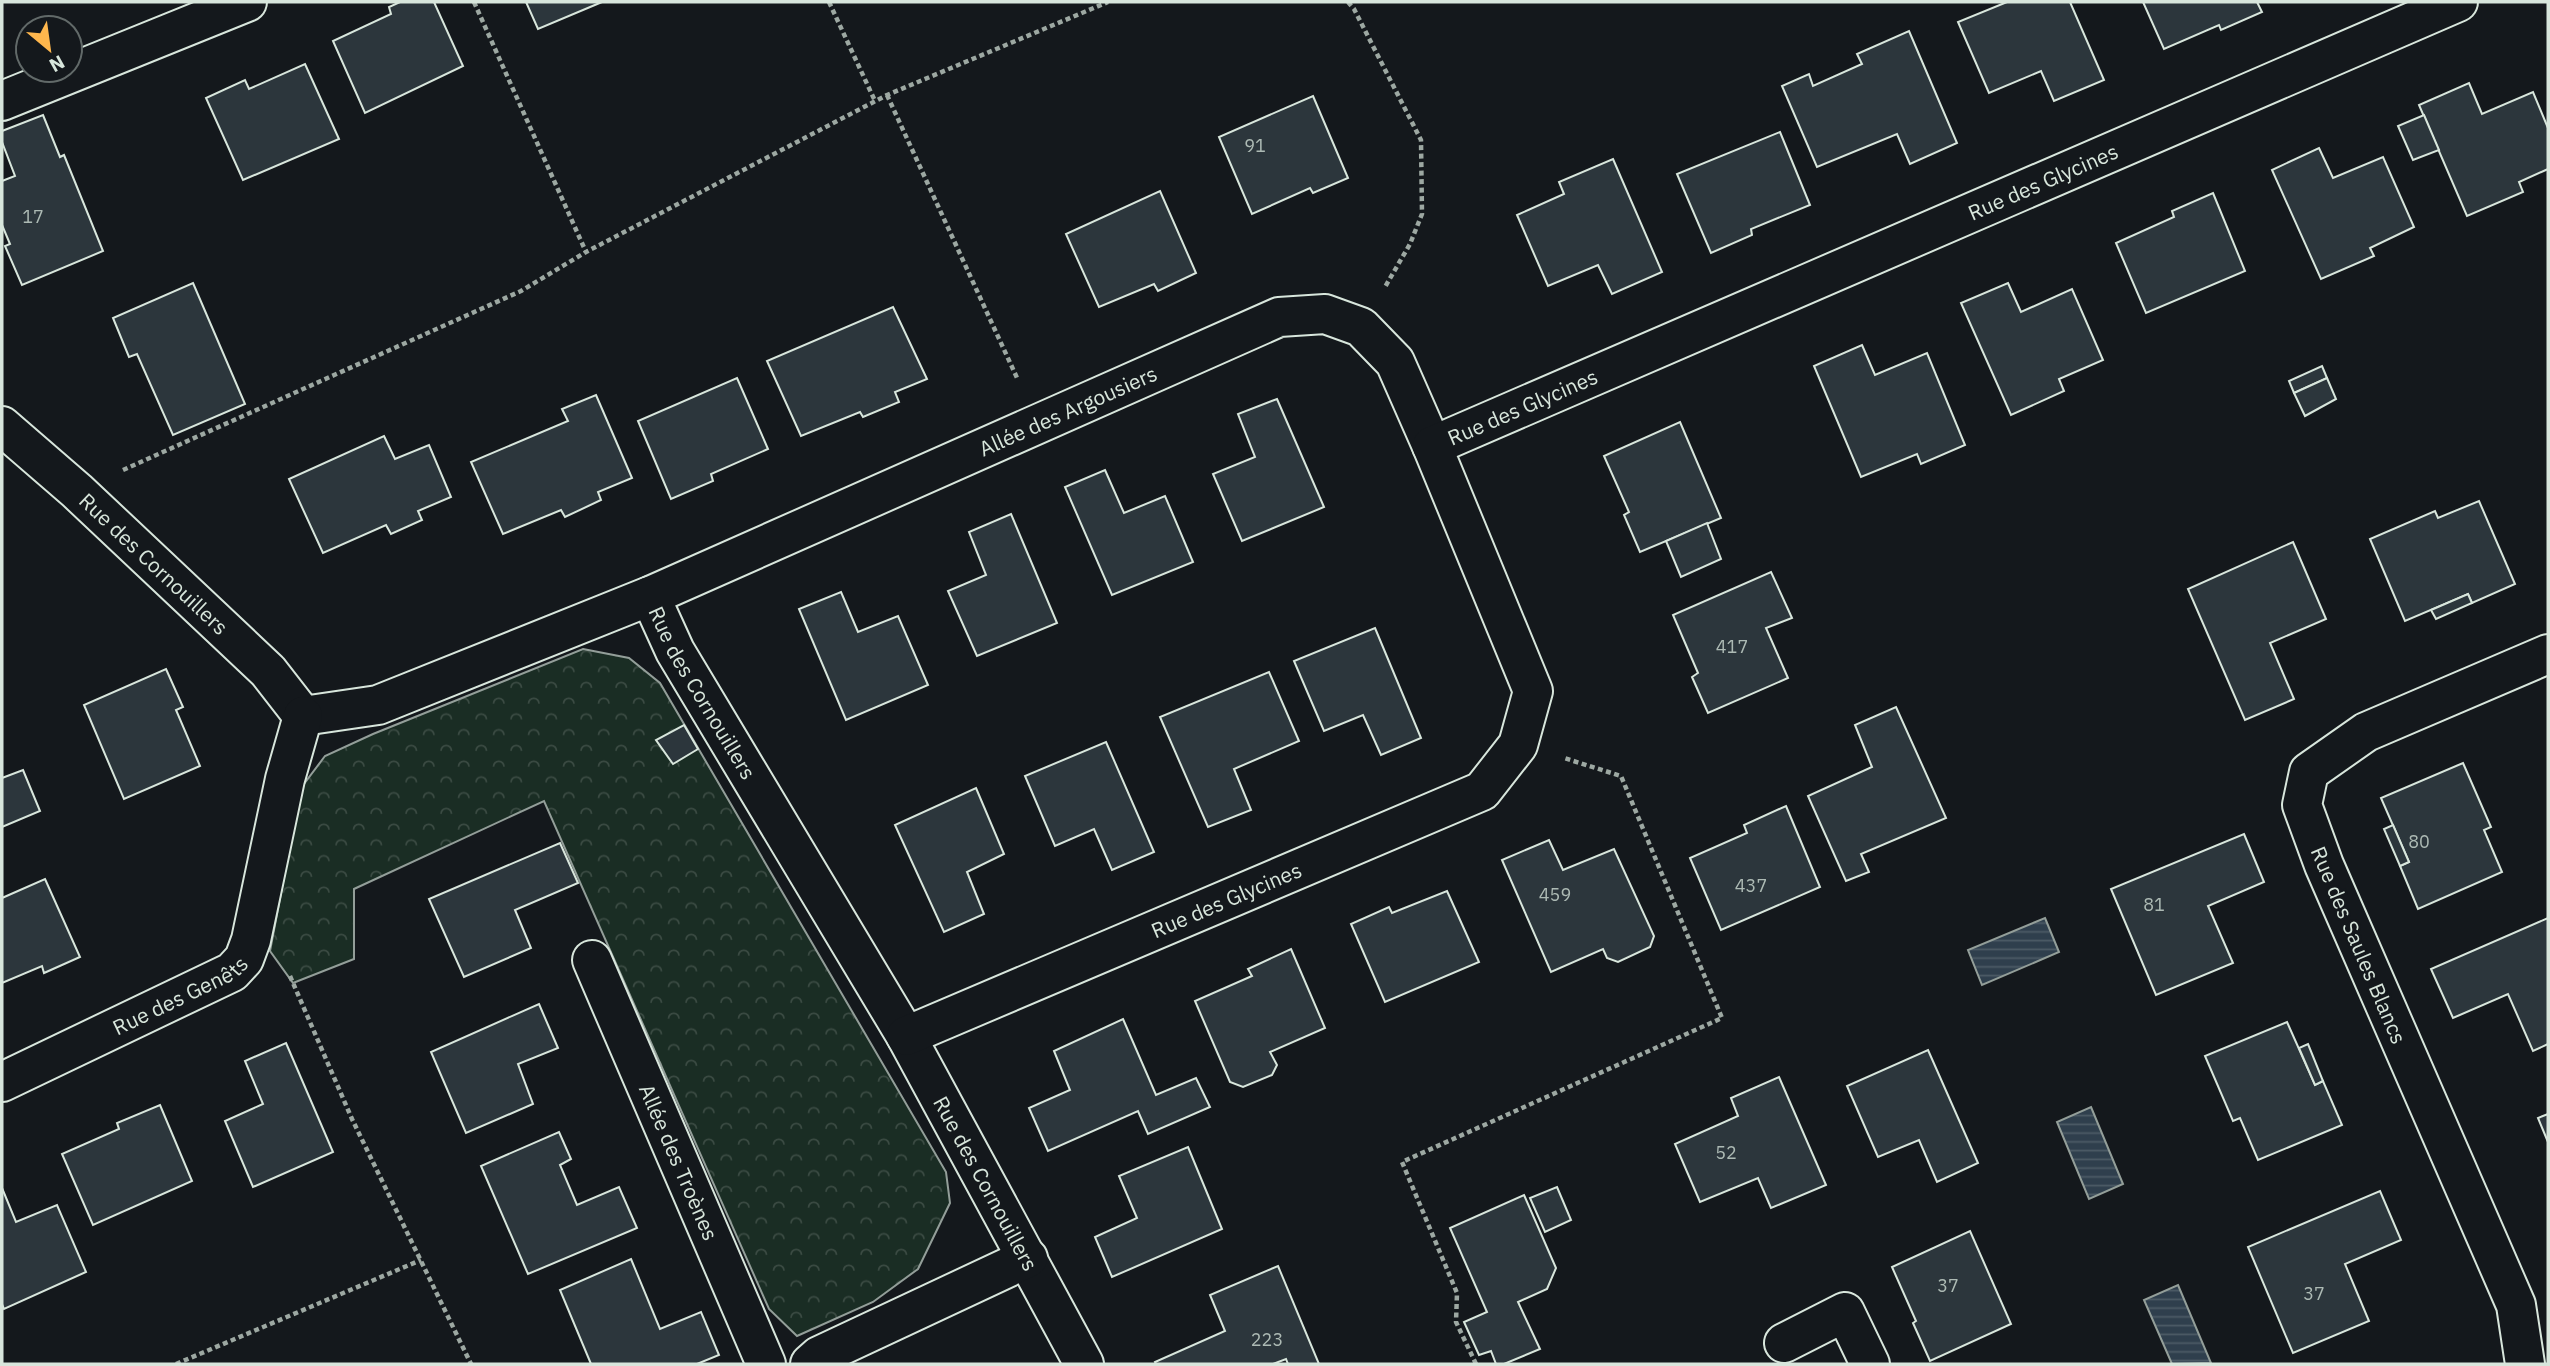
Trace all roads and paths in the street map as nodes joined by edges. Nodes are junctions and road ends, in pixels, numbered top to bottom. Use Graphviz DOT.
graph roads {
  1 [pos="474,2"];
  2 [pos="829,2"];
  3 [pos="1108,2"];
  4 [pos="1348,2"];
  5 [pos="2458,2"];
  6 [pos="238,4"];
  7 [pos="887,94"];
  8 [pos="2,101"];
  9 [pos="875,101"];
  10 [pos="586,252"];
  11 [pos="1362,327"];
  12 [pos="1038,425"];
  13 [pos="2,426"];
  14 [pos="1432,446"];
  15 [pos="77,491"];
  16 [pos="650,596"];
  17 [pos="2548,654"];
  18 [pos="303,716"];
  19 [pos="1518,745"];
  20 [pos="251,940"];
  21 [pos="592,960"];
  22 [pos="906,1036"];
  23 [pos="2,1082"];
  24 [pos="1028,1258"];
  25 [pos="421,1260"];
  26 [pos="1784,1343"];
  27 [pos="176,1364"];
  28 [pos="471,1364"];
  29 [pos="766,1364"];
  30 [pos="810,1364"];
  31 [pos="1084,1364"];
  32 [pos="1476,1364"];
  33 [pos="1870,1364"];
  34 [pos="2525,1364"];
  1 -- 10 [label="path"];
  2 -- 9 [label="path"];
  3 -- 7 [label="path"];
  4 -- 11 [label="path"];
  5 -- 14 [label="street, Rue des Glycines"];
  6 -- 8 [label="street"];
  7 -- 9 [label="path"];
  7 -- 12 [label="path"];
  9 -- 10 [label="path"];
  10 -- 15 [label="path"];
  11 -- 12 [label="street, Allée des Argousiers"];
  11 -- 14 [label="street, Allée des Argousiers"];
  12 -- 16 [label="street, Allée des Argousiers"];
  13 -- 15 [label="street, Rue des Cornouillers"];
  14 -- 19 [label="street, Rue des Glycines"];
  15 -- 18 [label="street, Rue des Cornouillers"];
  16 -- 18 [label="street, Rue des Cornouillers"];
  16 -- 22 [label="street, Rue des Cornouillers"];
  17 -- 34 [label="street, Rue des Saules Blancs"];
  18 -- 20 [label="street, Rue des Genêts"];
  19 -- 22 [label="street, Rue des Glycines"];
  19 -- 32 [label="path"];
  20 -- 23 [label="street, Rue des Genêts"];
  20 -- 25 [label="path"];
  21 -- 29 [label="street, Allée des Troènes"];
  22 -- 24 [label="street, Rue des Cornouillers"];
  24 -- 30 [label="street"];
  24 -- 31 [label="street, Rue des Cornouillers"];
  25 -- 27 [label="path"];
  25 -- 28 [label="path"];
  26 -- 33 [label="street"];
}
